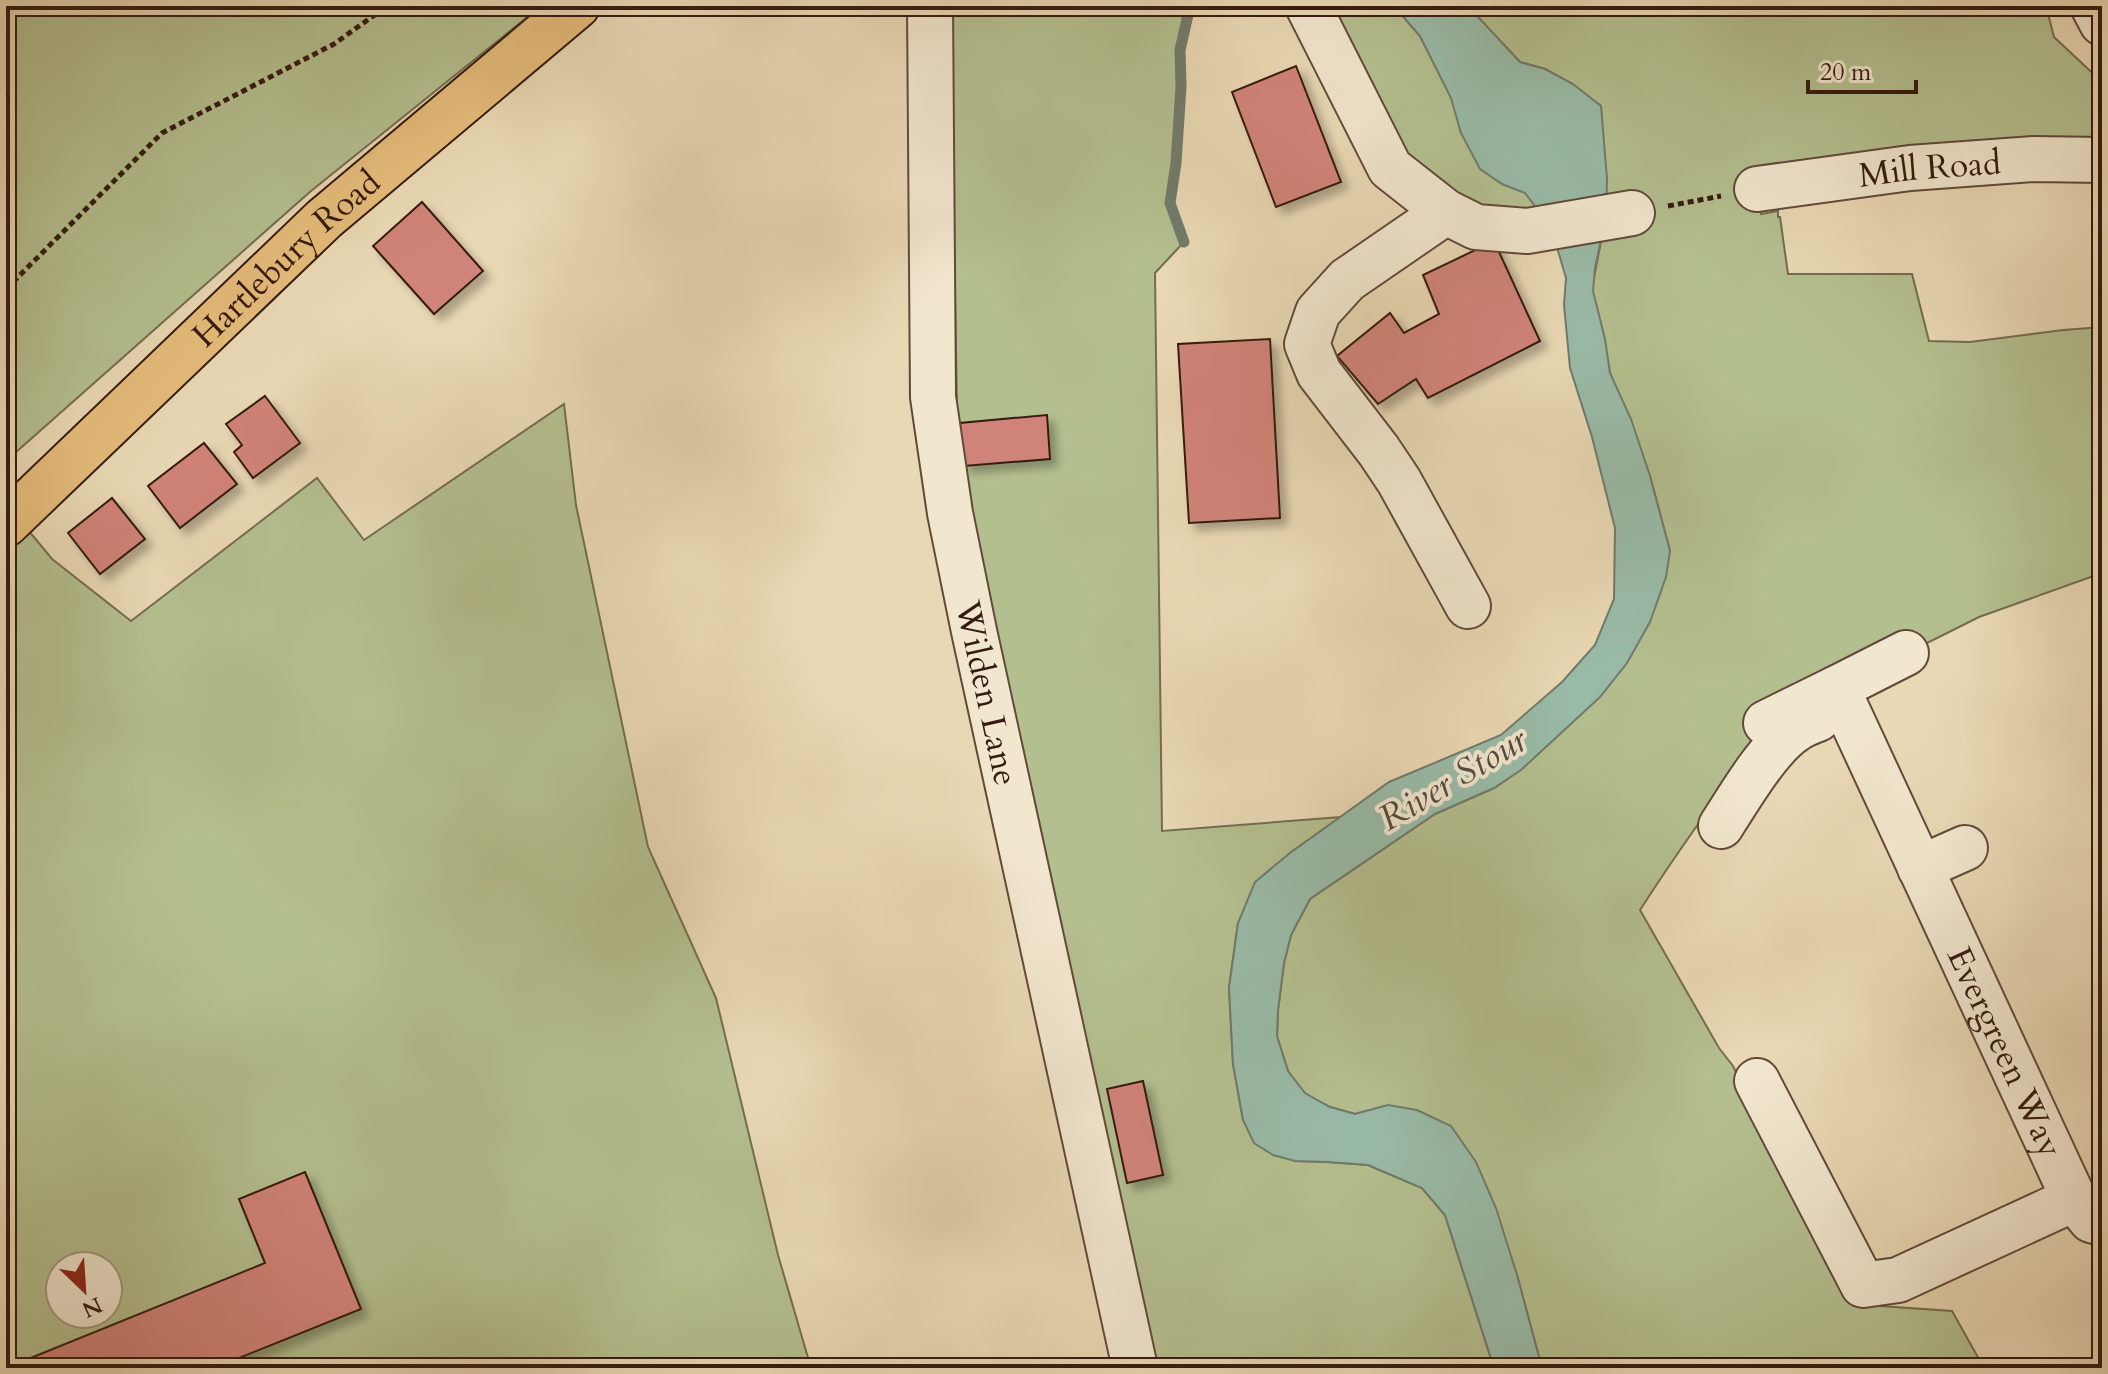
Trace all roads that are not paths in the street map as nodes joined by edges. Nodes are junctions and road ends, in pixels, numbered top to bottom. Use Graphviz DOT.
graph roads {
  1 [pos="577,6"];
  2 [pos="930,6"];
  3 [pos="1308,6"];
  4 [pos="2093,6"];
  5 [pos="2102,23"];
  6 [pos="2102,160"];
  7 [pos="1757,189"];
  8 [pos="1446,212"];
  9 [pos="1632,213"];
  10 [pos="6,524"];
  11 [pos="1468,606"];
  12 [pos="1906,653"];
  13 [pos="1842,699"];
  14 [pos="1766,723"];
  15 [pos="1721,826"];
  16 [pos="1965,848"];
  17 [pos="1920,868"];
  18 [pos="1757,1081"];
  19 [pos="2088,1211"];
  20 [pos="1135,1368"];
  1 -- 10 [label="main road, Hartlebury Road"];
  2 -- 20 [label="street, Wilden Lane"];
  3 -- 8 [label="street"];
  4 -- 5 [label="street"];
  6 -- 7 [label="street, Mill Road"];
  8 -- 9 [label="street"];
  8 -- 11 [label="street"];
  12 -- 13 [label="street"];
  13 -- 14 [label="street"];
  13 -- 15 [label="street"];
  13 -- 17 [label="street, Evergreen Way"];
  16 -- 17 [label="street"];
  17 -- 19 [label="street, Evergreen Way"];
  18 -- 19 [label="street"];
}
